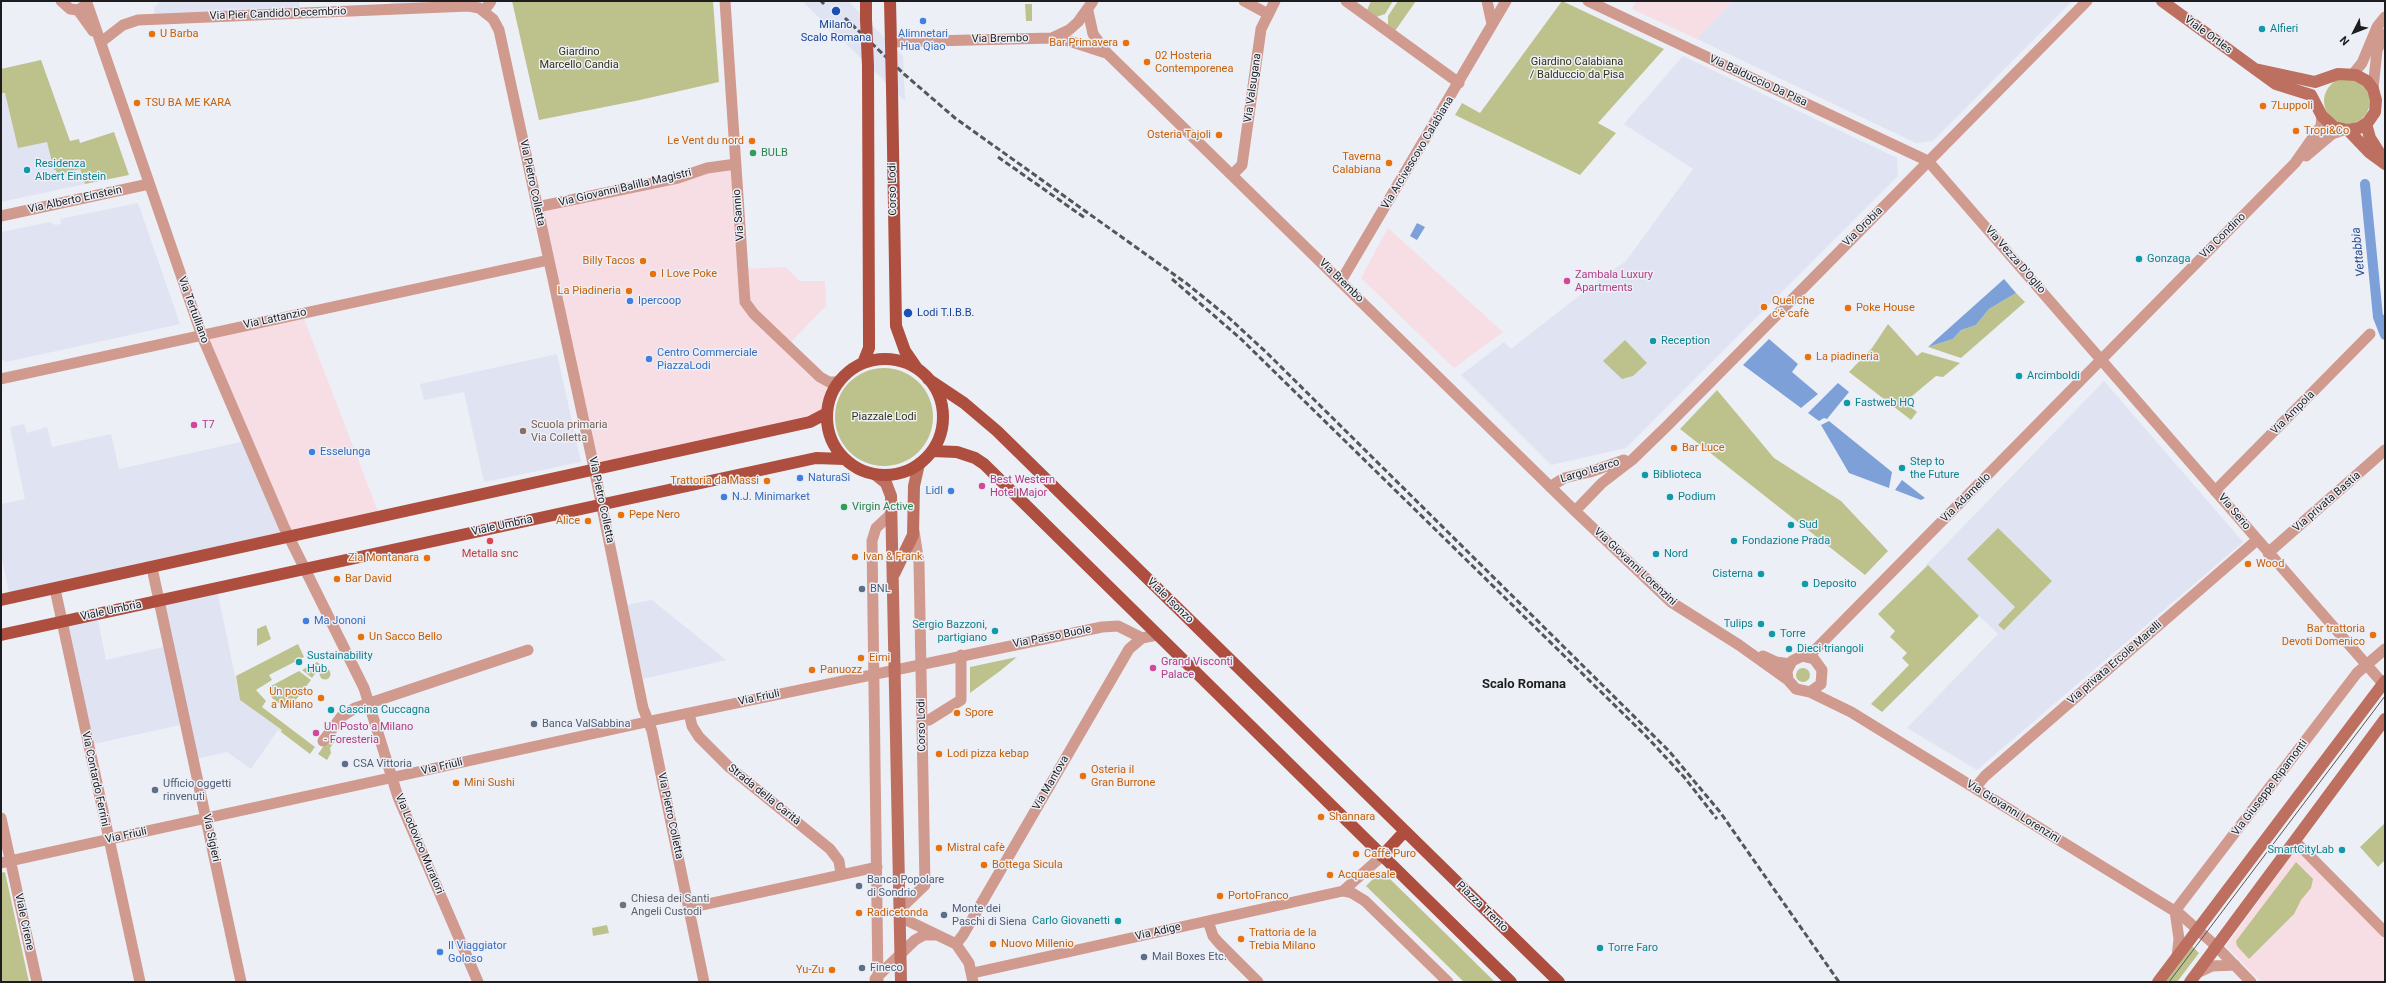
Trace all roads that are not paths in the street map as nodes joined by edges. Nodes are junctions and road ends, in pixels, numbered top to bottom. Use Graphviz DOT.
graph roads {
  1 [pos="61,1"];
  2 [pos="491,1"];
  3 [pos="725,1"];
  4 [pos="866,1"];
  5 [pos="890,1"];
  6 [pos="1244,1"];
  7 [pos="1275,1"];
  8 [pos="1346,1"];
  9 [pos="1487,1"];
  10 [pos="1506,1"];
  11 [pos="1588,1"];
  12 [pos="2086,1"];
  13 [pos="2162,1"];
  14 [pos="84,5"];
  15 [pos="1090,6"];
  16 [pos="484,11"];
  17 [pos="1268,14"];
  18 [pos="2385,17"];
  19 [pos="1492,24"];
  20 [pos="2385,34"];
  21 [pos="1052,38"];
  22 [pos="101,42"];
  23 [pos="891,43"];
  24 [pos="1107,53"];
  25 [pos="2255,69"];
  26 [pos="2353,74"];
  27 [pos="2330,78"];
  28 [pos="1459,83"];
  29 [pos="2373,89"];
  30 [pos="2320,112"];
  31 [pos="2366,124"];
  32 [pos="2345,130"];
  33 [pos="1928,161"];
  34 [pos="2295,163"];
  35 [pos="2385,163"];
  36 [pos="736,164"];
  37 [pos="1232,175"];
  38 [pos="149,184"];
  39 [pos="537,207"];
  40 [pos="1,216"];
  41 [pos="549,260"];
  42 [pos="1342,281"];
  43 [pos="2370,334"];
  44 [pos="202,336"];
  45 [pos="2101,360"];
  46 [pos="863,363"];
  47 [pos="924,375"];
  48 [pos="1,379"];
  49 [pos="839,382"];
  50 [pos="827,413"];
  51 [pos="2385,450"];
  52 [pos="932,451"];
  53 [pos="1639,453"];
  54 [pos="844,459"];
  55 [pos="918,464"];
  56 [pos="594,468"];
  57 [pos="1590,472"];
  58 [pos="876,474"];
  59 [pos="1550,487"];
  60 [pos="1594,491"];
  61 [pos="2216,491"];
  62 [pos="602,505"];
  63 [pos="1575,511"];
  64 [pos="892,514"];
  65 [pos="914,531"];
  66 [pos="289,538"];
  67 [pos="2257,540"];
  68 [pos="2268,553"];
  69 [pos="152,568"];
  70 [pos="306,569"];
  71 [pos="893,576"];
  72 [pos="55,589"];
  73 [pos="1,600"];
  74 [pos="160,601"];
  75 [pos="62,622"];
  76 [pos="1,635"];
  77 [pos="1157,635"];
  78 [pos="1830,636"];
  79 [pos="1142,638"];
  80 [pos="1739,645"];
  81 [pos="2385,649"];
  82 [pos="528,650"];
  83 [pos="960,655"];
  84 [pos="1808,656"];
  85 [pos="1818,662"];
  86 [pos="921,663"];
  87 [pos="1790,664"];
  88 [pos="2366,665"];
  89 [pos="894,669"];
  90 [pos="874,674"];
  91 [pos="1788,680"];
  92 [pos="2384,683"];
  93 [pos="1821,684"];
  94 [pos="1810,692"];
  95 [pos="369,702"];
  96 [pos="1851,712"];
  97 [pos="689,714"];
  98 [pos="2385,719"];
  99 [pos="648,721"];
  100 [pos="922,721"];
  101 [pos="324,741"];
  102 [pos="392,779"];
  103 [pos="1975,788"];
  104 [pos="1,818"];
  105 [pos="207,818"];
  106 [pos="1406,831"];
  107 [pos="108,840"];
  108 [pos="2295,841"];
  109 [pos="1382,856"];
  110 [pos="6,862"];
  111 [pos="877,867"];
  112 [pos="1370,868"];
  113 [pos="842,874"];
  114 [pos="1343,890"];
  115 [pos="1365,901"];
  116 [pos="690,908"];
  117 [pos="2175,911"];
  118 [pos="900,913"];
  119 [pos="1208,921"];
  120 [pos="2198,929"];
  121 [pos="2385,932"];
  122 [pos="939,935"];
  123 [pos="956,944"];
  124 [pos="2216,946"];
  125 [pos="901,953"];
  126 [pos="2177,957"];
  127 [pos="2235,965"];
  128 [pos="973,978"];
  129 [pos="2194,978"];
  130 [pos="876,980"];
  131 [pos="37,982"];
  132 [pos="140,982"];
  133 [pos="241,982"];
  134 [pos="478,982"];
  135 [pos="704,982"];
  136 [pos="901,982"];
  137 [pos="1258,982"];
  138 [pos="1448,982"];
  139 [pos="1511,982"];
  140 [pos="1559,982"];
  141 [pos="2158,982"];
  142 [pos="2251,982"];
  1 -- 14 [label="street, Via Tertulliano"];
  2 -- 16 [label="street"];
  3 -- 36 [label="street, Via Sannio"];
  4 -- 46 [label="main road, bridge"];
  5 -- 23 [label="main road, Corso Lodi"];
  6 -- 17 [label="street"];
  7 -- 17 [label="street, Via Valsugana"];
  8 -- 28 [label="street"];
  9 -- 19 [label="street"];
  10 -- 19 [label="street, Via Arcivescovo Calabiana"];
  11 -- 33 [label="street, Via Balduccio Da Pisa"];
  12 -- 33 [label="street, Via Orobia"];
  13 -- 25 [label="street, Viale Ortles"];
  14 -- 22 [label="street, Via Tertulliano"];
  15 -- 21 [label="street"];
  15 -- 24 [label="street, Via Brembo"];
  16 -- 22 [label="street, Via Pier Candido Decembrio"];
  16 -- 39 [label="street, Via Pietro Colletta"];
  17 -- 37 [label="street, Via Valsugana"];
  18 -- 26 [label="street"];
  19 -- 28 [label="street, Via Arcivescovo Calabiana"];
  20 -- 29 [label="street"];
  21 -- 23 [label="street, Via Brembo"];
  21 -- 24 [label="street, Via Brembo"];
  22 -- 38 [label="street, Via Tertulliano"];
  23 -- 47 [label="main road, Corso Lodi, bridge"];
  24 -- 37 [label="street, Via Brembo"];
  25 -- 27 [label="street, Viale Ortles"];
  25 -- 30 [label="street, Viale Ortles"];
  26 -- 27 [label="street, Viale Ortles"];
  26 -- 29 [label="street"];
  27 -- 30 [label="street"];
  28 -- 42 [label="street, Via Arcivescovo Calabiana"];
  29 -- 31 [label="street"];
  30 -- 32 [label="street, Viale Ortles"];
  30 -- 34 [label="street, Via Condino"];
  31 -- 32 [label="street"];
  31 -- 35 [label="street, Viale Ortles"];
  32 -- 34 [label="street, Via Condino"];
  32 -- 35 [label="street, Viale Ortles"];
  33 -- 45 [label="street, Via Vezza D'Oglio"];
  33 -- 53 [label="street, Via Orobia"];
  34 -- 45 [label="street, Via Condino"];
  36 -- 39 [label="street, Via Giovanni Balilla Magistri"];
  36 -- 49 [label="street, Via Sannio"];
  37 -- 42 [label="street, Via Brembo"];
  38 -- 40 [label="street, Via Alberto Einstein"];
  38 -- 44 [label="street, Via Tertulliano"];
  39 -- 41 [label="street, Via Pietro Colletta"];
  41 -- 44 [label="street, Via Lattanzio"];
  41 -- 56 [label="street, Via Pietro Colletta"];
  42 -- 59 [label="street, Via Brembo"];
  43 -- 61 [label="street, Via Ampola"];
  44 -- 48 [label="street, Via Lattanzio"];
  44 -- 66 [label="street, Via Tertulliano"];
  45 -- 61 [label="street, Via Serio"];
  45 -- 78 [label="street, Via Adamello"];
  46 -- 47 [label="main road"];
  46 -- 49 [label="main road"];
  47 -- 52 [label="main road"];
  47 -- 106 [label="main road, Viale Isonzo"];
  49 -- 50 [label="main road"];
  50 -- 54 [label="main road"];
  50 -- 56 [label="main road"];
  51 -- 68 [label="street, Via privata Bastia"];
  52 -- 55 [label="main road"];
  52 -- 77 [label="main road"];
  53 -- 57 [label="street, Largo Isarco"];
  53 -- 60 [label="street, Largo Isarco"];
  54 -- 58 [label="main road"];
  54 -- 62 [label="main road, Viale Umbria"];
  55 -- 58 [label="main road"];
  55 -- 65 [label="street, Corso Lodi"];
  56 -- 62 [label="street, Via Pietro Colletta"];
  56 -- 66 [label="main road"];
  57 -- 59 [label="street, Largo Isarco"];
  57 -- 60 [label="street"];
  58 -- 64 [label="street, Corso Lodi"];
  59 -- 63 [label="street, Via Brembo"];
  60 -- 63 [label="street, Largo Isarco"];
  61 -- 67 [label="street, Via Serio"];
  62 -- 70 [label="main road, Viale Umbria"];
  62 -- 99 [label="street, Via Pietro Colletta"];
  63 -- 80 [label="street, Via Giovanni Lorenzini"];
  64 -- 71 [label="street, Corso Lodi"];
  64 -- 90 [label="street"];
  65 -- 71 [label="street, Corso Lodi"];
  65 -- 86 [label="street, Corso Lodi"];
  66 -- 69 [label="main road"];
  66 -- 70 [label="street, Via Tertulliano"];
  67 -- 68 [label="street, Via Serio"];
  67 -- 103 [label="street, Via privata Ercole Marelli"];
  68 -- 88 [label="street, Via Serio"];
  69 -- 72 [label="main road"];
  69 -- 74 [label="street"];
  70 -- 74 [label="main road, Viale Umbria"];
  70 -- 95 [label="street, Via Lodovico Muratori"];
  71 -- 89 [label="street, Corso Lodi"];
  72 -- 73 [label="main road"];
  72 -- 75 [label="street"];
  74 -- 75 [label="main road, Viale Umbria"];
  74 -- 105 [label="street, Via Sigieri"];
  75 -- 76 [label="main road, Viale Umbria"];
  75 -- 107 [label="street, Via Contardo Ferrini"];
  77 -- 79 [label="street"];
  77 -- 109 [label="main road"];
  78 -- 84 [label="street"];
  78 -- 85 [label="street"];
  79 -- 83 [label="street, Via Passo Buole"];
  79 -- 123 [label="street, Via Mantova"];
  80 -- 87 [label="street, Via Giovanni Lorenzini"];
  80 -- 91 [label="street, Via Giovanni Lorenzini"];
  81 -- 88 [label="street, Via Giuseppe Ripamonti"];
  82 -- 95 [label="street"];
  83 -- 86 [label="street, Via Passo Buole"];
  83 -- 100 [label="street"];
  84 -- 85 [label="street"];
  84 -- 87 [label="street"];
  85 -- 93 [label="street"];
  86 -- 89 [label="street, Via Passo Buole"];
  86 -- 100 [label="street, Corso Lodi"];
  87 -- 91 [label="street"];
  88 -- 92 [label="street"];
  88 -- 117 [label="street, Via Giuseppe Ripamonti"];
  89 -- 90 [label="street, Via Passo Buole"];
  89 -- 118 [label="street, Corso Lodi"];
  90 -- 97 [label="street, Via Friuli"];
  90 -- 111 [label="street"];
  91 -- 94 [label="street, Via Giovanni Lorenzini"];
  92 -- 120 [label="street"];
  93 -- 94 [label="street"];
  93 -- 96 [label="street, Via Giovanni Lorenzini"];
  94 -- 96 [label="street, Via Giovanni Lorenzini"];
  95 -- 101 [label="street"];
  95 -- 102 [label="street, Via Lodovico Muratori"];
  96 -- 103 [label="street, Via Giovanni Lorenzini"];
  97 -- 99 [label="street, Via Friuli"];
  97 -- 113 [label="street, Strada della Carità"];
  98 -- 108 [label="street"];
  99 -- 102 [label="street, Via Friuli"];
  99 -- 116 [label="street, Via Pietro Colletta"];
  100 -- 118 [label="street, Corso Lodi"];
  102 -- 105 [label="street, Via Friuli"];
  102 -- 134 [label="street, Via Lodovico Muratori"];
  103 -- 117 [label="street, Via Giovanni Lorenzini"];
  104 -- 110 [label="street, Viale Cirene"];
  105 -- 107 [label="street, Via Friuli"];
  105 -- 133 [label="street, Via Sigieri"];
  106 -- 109 [label="main road"];
  106 -- 140 [label="main road, Piazza Trento"];
  107 -- 110 [label="street, Via Friuli"];
  107 -- 132 [label="street, Via Contardo Ferrini"];
  108 -- 121 [label="street"];
  108 -- 124 [label="street"];
  109 -- 112 [label="street"];
  109 -- 139 [label="main road"];
  110 -- 131 [label="street, Viale Cirene"];
  111 -- 113 [label="street"];
  111 -- 130 [label="street"];
  112 -- 114 [label="street"];
  112 -- 115 [label="street"];
  113 -- 116 [label="street"];
  114 -- 115 [label="street"];
  114 -- 119 [label="street, Via Adige"];
  115 -- 138 [label="street"];
  116 -- 135 [label="street, Via Pietro Colletta"];
  117 -- 120 [label="street, Via Giovanni Lorenzini"];
  117 -- 126 [label="street"];
  118 -- 122 [label="street"];
  118 -- 125 [label="street, Corso Lodi"];
  119 -- 128 [label="street, Via Adige"];
  119 -- 137 [label="street"];
  120 -- 124 [label="street"];
  120 -- 126 [label="street"];
  122 -- 123 [label="street"];
  122 -- 125 [label="street"];
  123 -- 128 [label="street"];
  124 -- 127 [label="street"];
  124 -- 129 [label="street"];
  125 -- 130 [label="street"];
  125 -- 136 [label="street, Corso Lodi"];
  126 -- 141 [label="street"];
  127 -- 129 [label="street"];
  127 -- 142 [label="street"];
}
